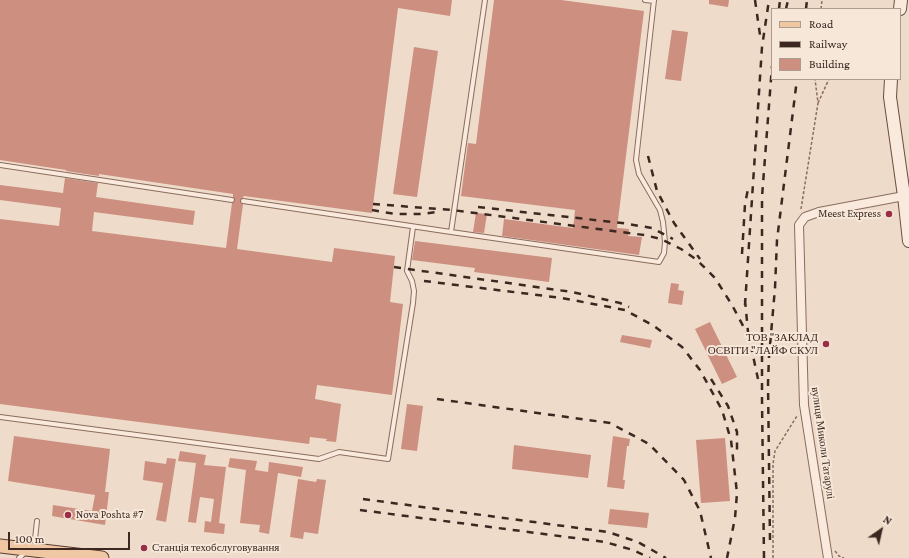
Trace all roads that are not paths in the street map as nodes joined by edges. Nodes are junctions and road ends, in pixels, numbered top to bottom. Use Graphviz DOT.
graph roads {
  1 [pos="485,0"];
  2 [pos="645,0"];
  3 [pos="654,0"];
  4 [pos="891,80"];
  5 [pos="0,165"];
  6 [pos="904,196"];
  7 [pos="232,200"];
  8 [pos="243,201"];
  9 [pos="413,227"];
  10 [pos="451,232"];
  11 [pos="909,241"];
  12 [pos="0,416"];
  13 [pos="37,521"];
  14 [pos="0,546"];
  15 [pos="27,553"];
  16 [pos="102,558"];
  17 [pos="828,558"];
  1 -- 10 [label="lane"];
  2 -- 3 [label="lane"];
  3 -- 10 [label="lane"];
  4 -- 6 [label="street"];
  5 -- 7 [label="lane"];
  6 -- 11 [label="street"];
  6 -- 17 [label="street, вулиця Миколи Татарулі"];
  8 -- 9 [label="lane"];
  9 -- 10 [label="lane"];
  9 -- 12 [label="lane"];
  13 -- 15 [label="lane"];
  14 -- 15 [label="main road"];
  15 -- 16 [label="main road"];
}
